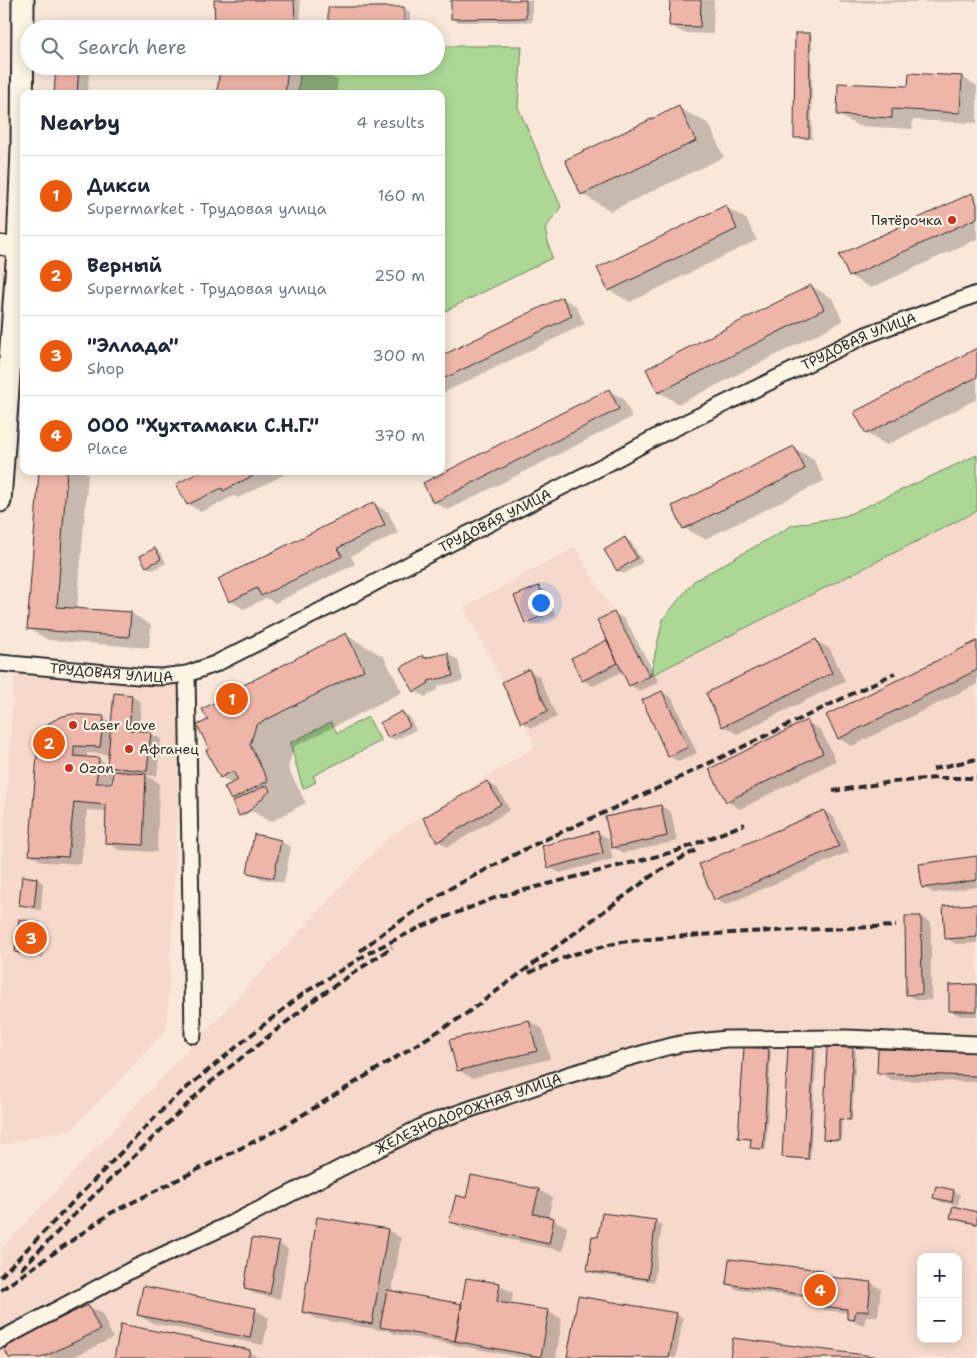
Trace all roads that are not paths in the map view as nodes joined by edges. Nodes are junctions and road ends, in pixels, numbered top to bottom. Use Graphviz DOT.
graph roads {
  1 [pos="23,0"];
  2 [pos="23,20"];
  3 [pos="22,75"];
  4 [pos="22,90"];
  5 [pos="20,163"];
  6 [pos="9,246"];
  7 [pos="977,294"];
  8 [pos="0,501"];
  9 [pos="0,663"];
  10 [pos="188,674"];
  11 [pos="193,1035"];
  12 [pos="977,1044"];
  13 [pos="0,1340"];
  1 -- 2 [label="main road"];
  3 -- 4 [label="main road"];
  5 -- 6 [label="main road"];
  6 -- 8 [label="main road"];
  7 -- 10 [label="street, ТРУДОВАЯ УЛИЦА"];
  9 -- 10 [label="street, ТРУДОВАЯ УЛИЦА"];
  10 -- 11 [label="street"];
  12 -- 13 [label="street, ЖЕЛЕЗНОДОРОЖНАЯ УЛИЦА"];
}
